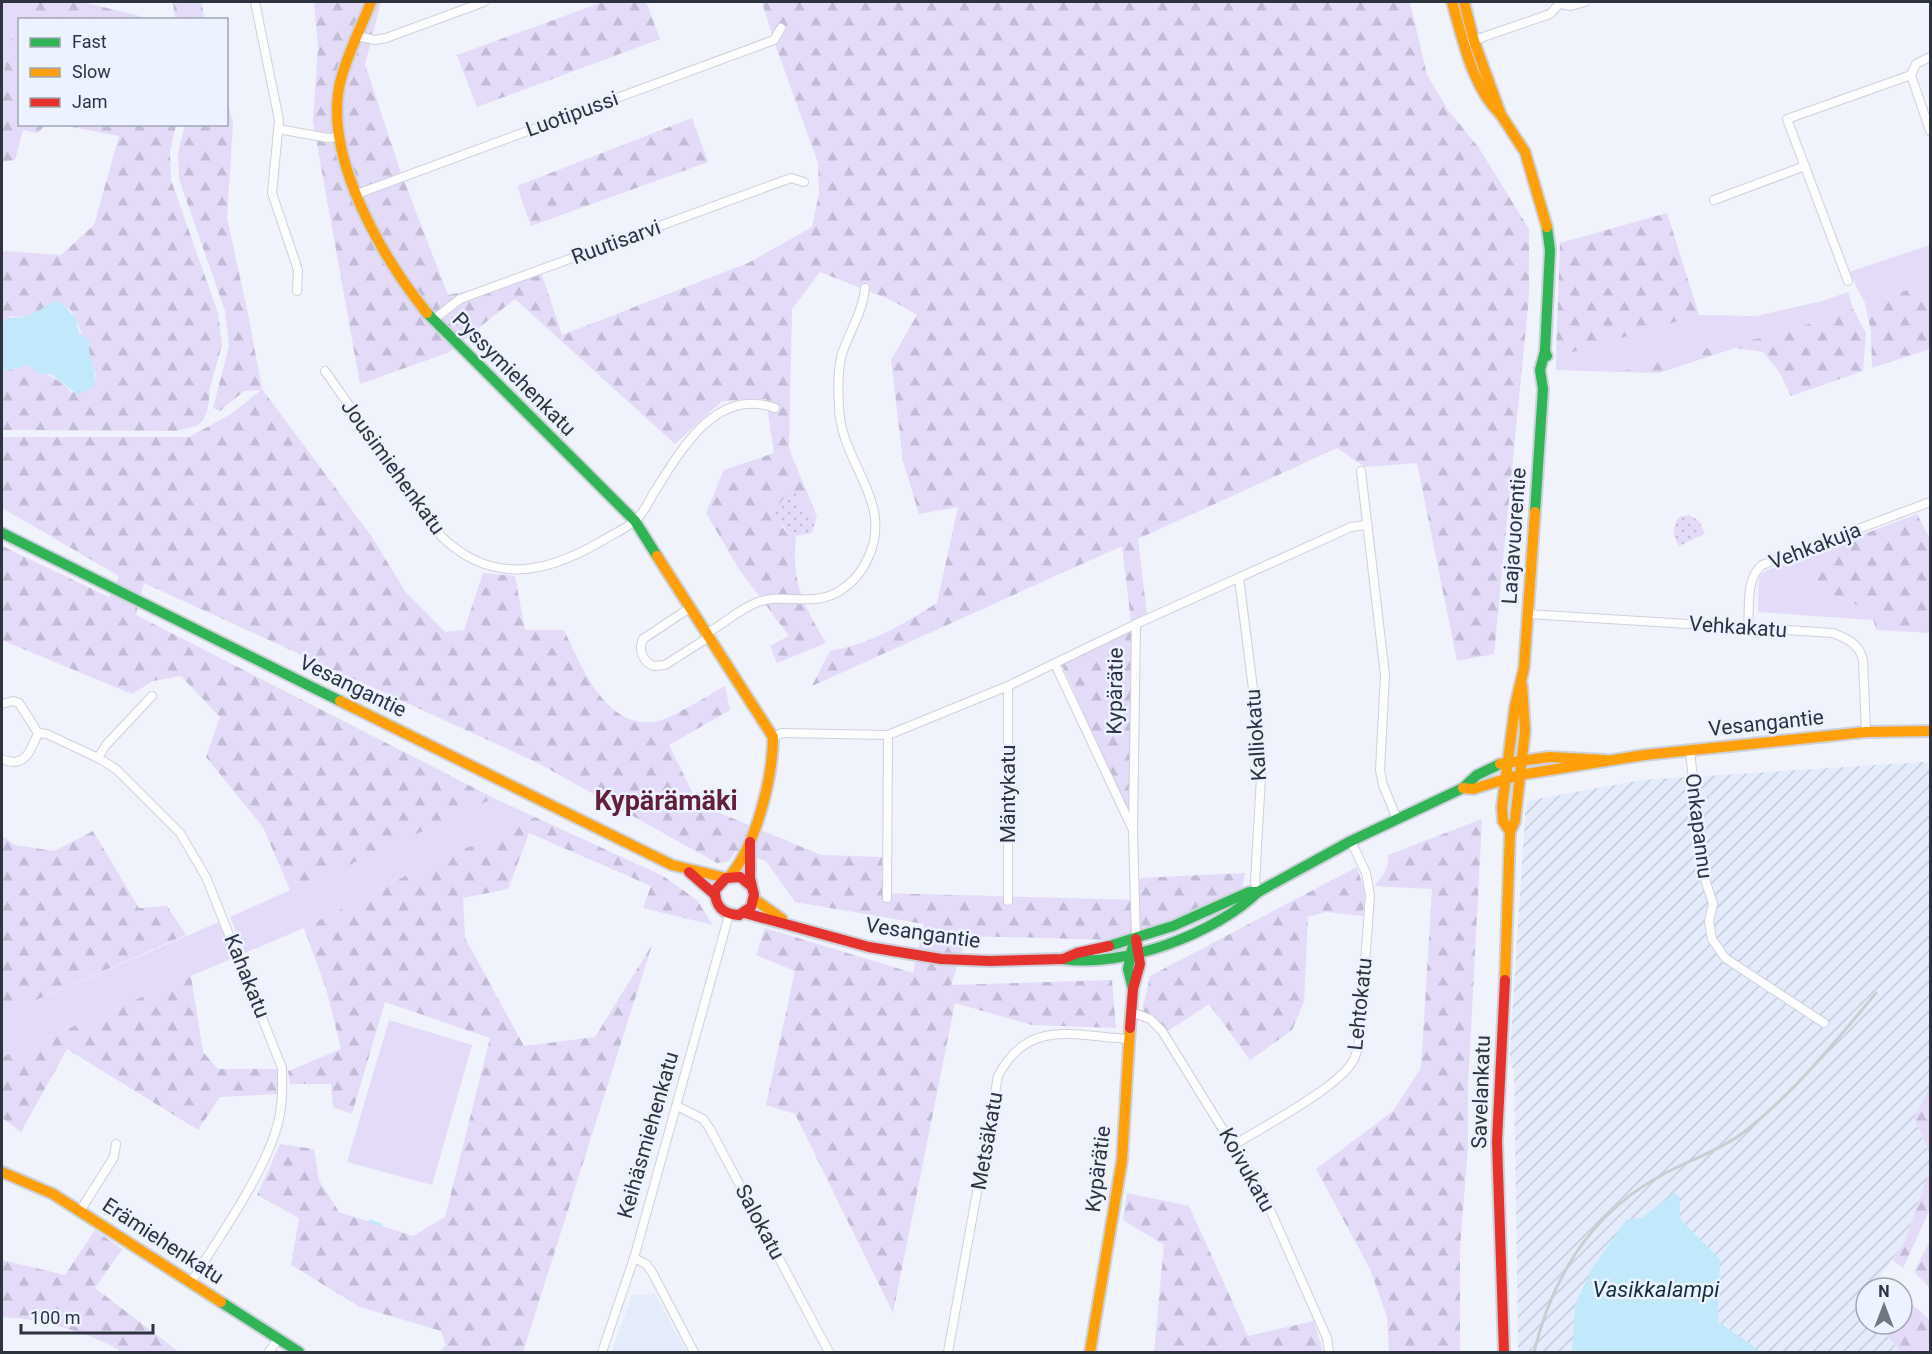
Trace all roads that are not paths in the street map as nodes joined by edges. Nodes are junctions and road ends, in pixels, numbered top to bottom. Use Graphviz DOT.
graph roads {
  1 [pos="255,2"];
  2 [pos="371,2"];
  3 [pos="484,2"];
  4 [pos="1452,2"];
  5 [pos="1464,2"];
  6 [pos="1585,2"];
  7 [pos="1561,3"];
  8 [pos="781,28"];
  9 [pos="357,36"];
  10 [pos="1470,42"];
  11 [pos="1930,57"];
  12 [pos="1911,75"];
  13 [pos="278,129"];
  14 [pos="1930,132"];
  15 [pos="339,137"];
  16 [pos="1805,166"];
  17 [pos="804,182"];
  18 [pos="357,194"];
  19 [pos="1714,200"];
  20 [pos="1848,281"];
  21 [pos="866,288"];
  22 [pos="297,291"];
  23 [pos="433,320"];
  24 [pos="325,371"];
  25 [pos="775,408"];
  26 [pos="1361,471"];
  27 [pos="1930,502"];
  28 [pos="634,521"];
  29 [pos="1366,525"];
  30 [pos="2,533"];
  31 [pos="1239,578"];
  32 [pos="691,607"];
  33 [pos="1528,614"];
  34 [pos="1136,624"];
  35 [pos="1748,628"];
  36 [pos="708,635"];
  37 [pos="1054,664"];
  38 [pos="1522,685"];
  39 [pos="1008,687"];
  40 [pos="152,696"];
  41 [pos="2,704"];
  42 [pos="1930,731"];
  43 [pos="1866,732"];
  44 [pos="38,733"];
  45 [pos="888,735"];
  46 [pos="773,737"];
  47 [pos="1690,750"];
  48 [pos="98,758"];
  49 [pos="2,759"];
  50 [pos="1521,759"];
  51 [pos="1605,760"];
  52 [pos="1508,763"];
  53 [pos="1520,774"];
  54 [pos="1506,777"];
  55 [pos="1463,788"];
  56 [pos="1397,819"];
  57 [pos="1133,831"];
  58 [pos="1510,832"];
  59 [pos="1351,841"];
  60 [pos="750,842"];
  61 [pos="688,872"];
  62 [pos="728,877"];
  63 [pos="752,885"];
  64 [pos="1258,892"];
  65 [pos="714,894"];
  66 [pos="887,898"];
  67 [pos="754,899"];
  68 [pos="1008,901"];
  69 [pos="745,913"];
  70 [pos="729,915"];
  71 [pos="782,920"];
  72 [pos="1136,939"];
  73 [pos="1135,954"];
  74 [pos="1063,959"];
  75 [pos="1131,1012"];
  76 [pos="1824,1023"];
  77 [pos="1129,1039"];
  78 [pos="677,1106"];
  79 [pos="116,1144"];
  80 [pos="1234,1145"];
  81 [pos="2,1172"];
  82 [pos="80,1211"];
  83 [pos="634,1258"];
  84 [pos="191,1282"];
  85 [pos="278,1339"];
  86 [pos="269,1353"];
  87 [pos="299,1353"];
  88 [pos="602,1353"];
  89 [pos="694,1353"];
  90 [pos="829,1353"];
  91 [pos="948,1353"];
  92 [pos="1090,1353"];
  93 [pos="1329,1353"];
  94 [pos="1503,1353"];
  1 -- 13 [label="street"];
  2 -- 9 [label="main road, Pyssymiehenkatu"];
  3 -- 9 [label="street"];
  4 -- 10 [label="main road, Laajavuorentie"];
  5 -- 10 [label="main road, Laajavuorentie"];
  6 -- 7 [label="street"];
  7 -- 10 [label="street"];
  8 -- 18 [label="street, Luotipussi"];
  9 -- 15 [label="main road, Pyssymiehenkatu"];
  10 -- 33 [label="main road, Laajavuorentie"];
  11 -- 12 [label="street"];
  12 -- 14 [label="street"];
  12 -- 16 [label="street"];
  13 -- 15 [label="street"];
  13 -- 22 [label="street"];
  15 -- 18 [label="main road, Pyssymiehenkatu"];
  16 -- 19 [label="street"];
  16 -- 20 [label="street"];
  17 -- 23 [label="street, Ruutisarvi"];
  18 -- 23 [label="main road, Pyssymiehenkatu"];
  21 -- 36 [label="street"];
  23 -- 28 [label="main road, Pyssymiehenkatu"];
  24 -- 28 [label="street, Jousimiehenkatu"];
  25 -- 28 [label="street"];
  26 -- 29 [label="street"];
  27 -- 35 [label="street, Vehkakuja"];
  28 -- 32 [label="main road, Pyssymiehenkatu"];
  29 -- 31 [label="street"];
  29 -- 56 [label="street"];
  30 -- 61 [label="main road, Vesangantie"];
  31 -- 34 [label="street"];
  31 -- 64 [label="street, Kalliokatu"];
  32 -- 36 [label="main road, Pyssymiehenkatu"];
  32 -- 36 [label="street"];
  33 -- 35 [label="street, Vehkakatu"];
  33 -- 38 [label="main road, Laajavuorentie"];
  34 -- 37 [label="street"];
  34 -- 57 [label="street, Kypärätie"];
  35 -- 43 [label="street, Vehkakatu"];
  36 -- 46 [label="main road, Pyssymiehenkatu"];
  37 -- 39 [label="street"];
  37 -- 57 [label="street"];
  38 -- 50 [label="main road, Laajavuorentie"];
  38 -- 52 [label="main road, Laajavuorentie"];
  39 -- 45 [label="street"];
  39 -- 68 [label="street, Mäntykatu"];
  40 -- 48 [label="street"];
  41 -- 44 [label="street"];
  42 -- 43 [label="main road, Vesangantie"];
  43 -- 47 [label="main road, Vesangantie"];
  44 -- 48 [label="street, Kahakatu"];
  44 -- 49 [label="street"];
  45 -- 46 [label="street"];
  45 -- 66 [label="street"];
  46 -- 60 [label="main road"];
  47 -- 51 [label="main road, Vesangantie"];
  47 -- 76 [label="street, Onkapannu"];
  48 -- 84 [label="street, Kahakatu"];
  50 -- 51 [label="main road, Vesangantie"];
  50 -- 52 [label="main road, Vesangantie"];
  50 -- 53 [label="main road, Savelankatu"];
  51 -- 53 [label="main road, Vesangantie"];
  52 -- 54 [label="main road, Laajavuorentie"];
  52 -- 55 [label="main road, Vesangantie"];
  53 -- 54 [label="main road, Vesangantie"];
  53 -- 58 [label="main road, Savelankatu"];
  54 -- 55 [label="main road, Vesangantie"];
  54 -- 58 [label="main road, Savelankatu"];
  55 -- 56 [label="main road, Vesangantie"];
  56 -- 59 [label="main road, Vesangantie"];
  57 -- 72 [label="street, Kypärätie"];
  58 -- 94 [label="main road, Savelankatu"];
  59 -- 64 [label="main road, Vesangantie"];
  59 -- 80 [label="street, Lehtokatu"];
  60 -- 62 [label="main road"];
  60 -- 63 [label="main road"];
  61 -- 62 [label="main road, Vesangantie"];
  61 -- 65 [label="main road, Vesangantie"];
  62 -- 63 [label="main road"];
  62 -- 65 [label="main road"];
  63 -- 67 [label="main road"];
  64 -- 72 [label="main road, Vesangantie"];
  64 -- 73 [label="main road, Vesangantie"];
  65 -- 70 [label="main road"];
  67 -- 69 [label="main road"];
  67 -- 71 [label="main road, Vesangantie"];
  69 -- 70 [label="main road"];
  69 -- 71 [label="main road, Vesangantie"];
  70 -- 78 [label="street, Keihäsmiehenkatu"];
  71 -- 74 [label="main road, Vesangantie"];
  72 -- 73 [label="main road, Kypärätie"];
  72 -- 74 [label="main road, Vesangantie"];
  73 -- 74 [label="main road, Vesangantie"];
  73 -- 75 [label="main road, Kypärätie"];
  75 -- 77 [label="main road, Kypärätie"];
  75 -- 80 [label="street, Koivukatu"];
  77 -- 91 [label="street, Metsäkatu"];
  77 -- 92 [label="main road, Kypärätie"];
  78 -- 83 [label="street, Keihäsmiehenkatu"];
  78 -- 90 [label="street, Salokatu"];
  79 -- 82 [label="street"];
  80 -- 93 [label="street, Koivukatu"];
  81 -- 82 [label="main road, Erämiehenkatu"];
  82 -- 84 [label="main road, Erämiehenkatu"];
  83 -- 88 [label="street, Keihäsmiehenkatu"];
  83 -- 89 [label="street"];
  84 -- 85 [label="main road, Erämiehenkatu"];
  85 -- 86 [label="street"];
  85 -- 87 [label="main road, Erämiehenkatu"];
}
